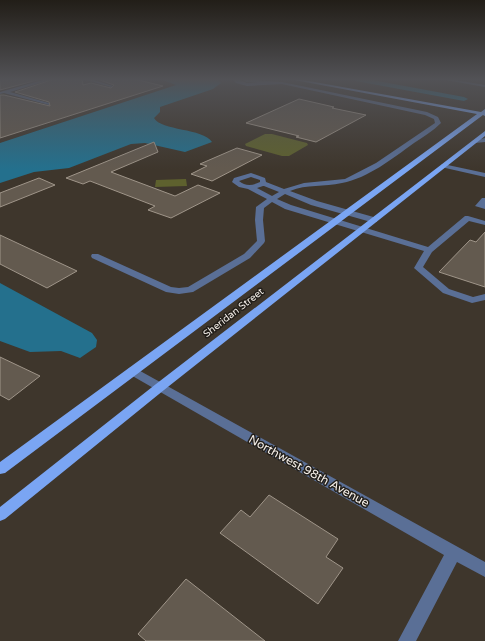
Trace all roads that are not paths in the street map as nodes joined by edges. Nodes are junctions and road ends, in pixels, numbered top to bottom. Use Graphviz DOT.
graph roads {
  1 [pos="403,109"];
  2 [pos="466,109"];
  3 [pos="469,109"];
  4 [pos="484,112"];
  5 [pos="485,133"];
  6 [pos="485,140"];
  7 [pos="475,141"];
  8 [pos="443,166"];
  9 [pos="485,175"];
  10 [pos="263,183"];
  11 [pos="249,187"];
  12 [pos="285,192"];
  13 [pos="272,199"];
  14 [pos="485,200"];
  15 [pos="485,207"];
  16 [pos="348,213"];
  17 [pos="374,220"];
  18 [pos="334,222"];
  19 [pos="485,223"];
  20 [pos="362,229"];
  21 [pos="429,250"];
  22 [pos="95,256"];
  23 [pos="485,297"];
  24 [pos="133,371"];
  25 [pos="160,386"];
  26 [pos="0,469"];
  27 [pos="0,515"];
  28 [pos="454,552"];
  29 [pos="485,570"];
  30 [pos="407,641"];
  1 -- 12 [label="street"];
  2 -- 4 [label="main road"];
  3 -- 4 [label="main road"];
  4 -- 16 [label="main road, Sheridan Street"];
  5 -- 7 [label="main road, Sheridan Street"];
  6 -- 7 [label="street"];
  7 -- 8 [label="main road, Sheridan Street"];
  8 -- 9 [label="street"];
  8 -- 17 [label="main road, Sheridan Street"];
  10 -- 11 [label="street"];
  10 -- 11 [label="street"];
  10 -- 12 [label="street"];
  11 -- 13 [label="street"];
  12 -- 13 [label="street"];
  12 -- 16 [label="street"];
  13 -- 18 [label="street"];
  13 -- 22 [label="street"];
  14 -- 15 [label="street"];
  16 -- 17 [label="street"];
  16 -- 18 [label="main road, Sheridan Street"];
  17 -- 20 [label="main road, Sheridan Street"];
  18 -- 20 [label="street"];
  18 -- 24 [label="main road, Sheridan Street"];
  19 -- 21 [label="street"];
  20 -- 21 [label="street"];
  20 -- 25 [label="main road, Sheridan Street"];
  21 -- 23 [label="street"];
  24 -- 25 [label="street, Northwest 98th Avenue"];
  24 -- 26 [label="main road, Sheridan Street"];
  25 -- 27 [label="main road, Sheridan Street"];
  25 -- 28 [label="street, Northwest 98th Avenue"];
  28 -- 29 [label="street, Northwest 98th Avenue"];
  28 -- 30 [label="street"];
}
